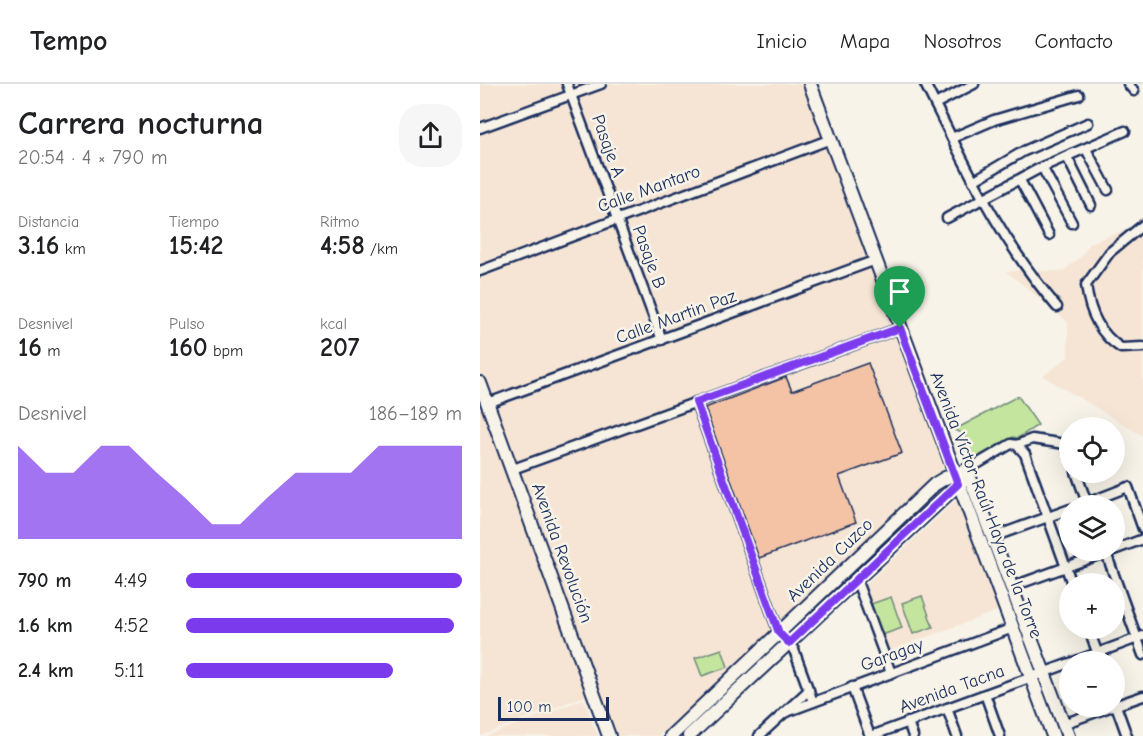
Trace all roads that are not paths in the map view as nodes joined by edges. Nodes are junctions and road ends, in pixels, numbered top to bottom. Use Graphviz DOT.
graph roads {
  1 [pos="567,84"];
  2 [pos="601,84"];
  3 [pos="810,84"];
  4 [pos="925,84"];
  5 [pos="974,84"];
  6 [pos="572,95"];
  7 [pos="1079,95"];
  8 [pos="934,104"];
  9 [pos="1088,123"];
  10 [pos="480,128"];
  11 [pos="1125,131"];
  12 [pos="952,138"];
  13 [pos="831,139"];
  14 [pos="1086,148"];
  15 [pos="1066,157"];
  16 [pos="1042,167"];
  17 [pos="1020,180"];
  18 [pos="973,181"];
  19 [pos="1108,190"];
  20 [pos="982,199"];
  21 [pos="1091,205"];
  22 [pos="947,218"];
  23 [pos="618,219"];
  24 [pos="1072,222"];
  25 [pos="1143,225"];
  26 [pos="1049,235"];
  27 [pos="876,260"];
  28 [pos="480,271"];
  29 [pos="1057,307"];
  30 [pos="900,328"];
  31 [pos="662,340"];
  32 [pos="1143,347"];
  33 [pos="480,383"];
  34 [pos="696,402"];
  35 [pos="488,403"];
  36 [pos="1059,443"];
  37 [pos="1017,445"];
  38 [pos="513,469"];
  39 [pos="968,472"];
  40 [pos="956,480"];
  41 [pos="1108,495"];
  42 [pos="1059,513"];
  43 [pos="1048,517"];
  44 [pos="1143,529"];
  45 [pos="993,537"];
  46 [pos="1143,539"];
  47 [pos="1125,546"];
  48 [pos="1082,561"];
  49 [pos="1113,561"];
  50 [pos="1065,567"];
  51 [pos="1067,573"];
  52 [pos="856,579"];
  53 [pos="1011,587"];
  54 [pos="1012,628"];
  55 [pos="779,633"];
  56 [pos="1140,637"];
  57 [pos="789,643"];
  58 [pos="1111,651"];
  59 [pos="1143,655"];
  60 [pos="1059,666"];
  61 [pos="1044,672"];
  62 [pos="891,673"];
  63 [pos="1031,677"];
  64 [pos="852,687"];
  65 [pos="809,690"];
  66 [pos="986,694"];
  67 [pos="1143,696"];
  68 [pos="1125,701"];
  69 [pos="813,702"];
  70 [pos="947,708"];
  71 [pos="784,713"];
  72 [pos="1090,717"];
  73 [pos="1120,717"];
  74 [pos="908,722"];
  75 [pos="1065,730"];
  76 [pos="609,736"];
  77 [pos="671,736"];
  78 [pos="689,736"];
  79 [pos="759,736"];
  80 [pos="872,736"];
  81 [pos="913,736"];
  82 [pos="957,736"];
  83 [pos="1000,736"];
  84 [pos="1053,736"];
  85 [pos="1127,736"];
  1 -- 6 [label="street, Pasaje A"];
  2 -- 6 [label="street"];
  3 -- 13 [label="street, Avenida Víctor Raúl Haya de la Torre"];
  4 -- 8 [label="street"];
  5 -- 8 [label="street"];
  6 -- 10 [label="street"];
  6 -- 23 [label="street, Pasaje A"];
  7 -- 12 [label="street"];
  8 -- 12 [label="street"];
  9 -- 18 [label="street"];
  11 -- 14 [label="street"];
  12 -- 18 [label="street"];
  13 -- 23 [label="street, Calle Mantaro"];
  13 -- 27 [label="street, Avenida Víctor Raúl Haya de la Torre"];
  14 -- 15 [label="street"];
  14 -- 19 [label="street"];
  15 -- 16 [label="street"];
  15 -- 21 [label="street"];
  16 -- 17 [label="street"];
  16 -- 24 [label="street"];
  17 -- 20 [label="street"];
  17 -- 26 [label="street"];
  18 -- 20 [label="street"];
  20 -- 22 [label="street"];
  20 -- 29 [label="street"];
  23 -- 28 [label="street, Calle Mantaro"];
  23 -- 31 [label="street, Pasaje B"];
  25 -- 32 [label="street"];
  27 -- 30 [label="street, Avenida Víctor Raúl Haya de la Torre"];
  27 -- 31 [label="street, Calle Martin Paz"];
  30 -- 34 [label="street"];
  30 -- 40 [label="street, Avenida Víctor Raúl Haya de la Torre"];
  31 -- 35 [label="street, Calle Martin Paz"];
  33 -- 35 [label="street, Avenida Revolución"];
  34 -- 38 [label="street"];
  34 -- 55 [label="street"];
  35 -- 38 [label="street, Avenida Revolución"];
  36 -- 37 [label="street"];
  37 -- 39 [label="street"];
  37 -- 43 [label="street"];
  38 -- 76 [label="street, Avenida Revolución"];
  39 -- 40 [label="street, Avenida Cuzco"];
  39 -- 45 [label="street, Avenida Víctor Raúl Haya de la Torre"];
  40 -- 52 [label="street, Avenida Cuzco"];
  40 -- 54 [label="street, Avenida Víctor Raúl Haya de la Torre"];
  40 -- 55 [label="street, Avenida Cuzco"];
  41 -- 44 [label="street"];
  42 -- 43 [label="street"];
  43 -- 45 [label="street"];
  43 -- 50 [label="street"];
  45 -- 53 [label="street, Avenida Víctor Raúl Haya de la Torre"];
  46 -- 47 [label="street"];
  48 -- 50 [label="street"];
  49 -- 56 [label="street"];
  50 -- 51 [label="street"];
  50 -- 53 [label="street"];
  52 -- 57 [label="street, Avenida Cuzco"];
  52 -- 62 [label="street"];
  53 -- 61 [label="street, Avenida Víctor Raúl Haya de la Torre"];
  54 -- 62 [label="street, Garagay"];
  54 -- 63 [label="street, Avenida Víctor Raúl Haya de la Torre"];
  55 -- 57 [label="street"];
  55 -- 77 [label="street, Avenida Cuzco"];
  56 -- 58 [label="street, Avenida Tacna"];
  56 -- 59 [label="street"];
  57 -- 65 [label="street"];
  57 -- 78 [label="street, Avenida Cuzco"];
  60 -- 61 [label="street, Avenida Tacna"];
  61 -- 63 [label="street, Avenida Tacna"];
  61 -- 75 [label="street, Avenida Víctor Raúl Haya de la Torre"];
  62 -- 64 [label="street, Garagay"];
  63 -- 66 [label="street, Avenida Tacna"];
  63 -- 84 [label="street, Avenida Víctor Raúl Haya de la Torre"];
  64 -- 69 [label="street, Garagay"];
  64 -- 80 [label="street"];
  65 -- 69 [label="street"];
  65 -- 71 [label="street"];
  66 -- 70 [label="street, Avenida Tacna"];
  66 -- 83 [label="street"];
  67 -- 68 [label="street"];
  69 -- 71 [label="street, Garagay"];
  70 -- 74 [label="street, Avenida Tacna"];
  70 -- 82 [label="street"];
  71 -- 79 [label="street"];
  72 -- 75 [label="street"];
  73 -- 85 [label="street"];
  74 -- 80 [label="street, Avenida Tacna"];
  74 -- 81 [label="street"];
}
